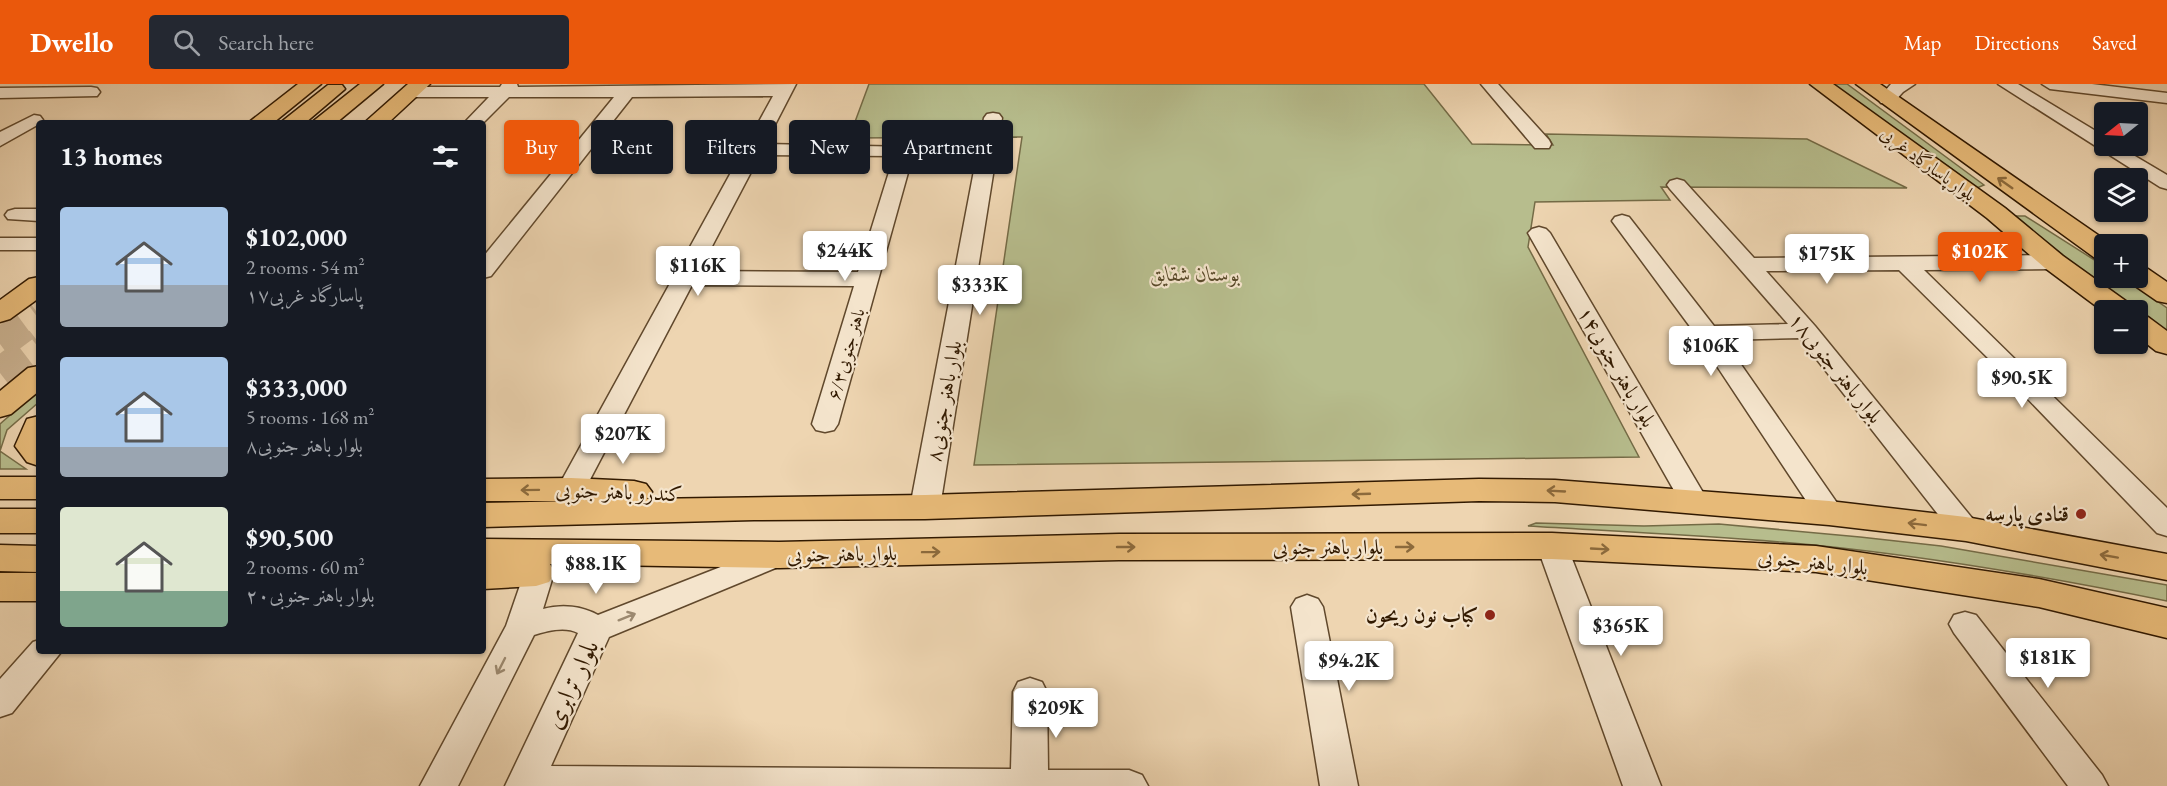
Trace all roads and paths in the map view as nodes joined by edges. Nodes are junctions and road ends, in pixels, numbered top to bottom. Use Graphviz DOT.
graph roads {
  1 [pos="316,84"];
  2 [pos="341,84"];
  3 [pos="373,84"];
  4 [pos="1489,84"];
  5 [pos="1866,84"];
  6 [pos="1907,84"];
  7 [pos="2006,84"];
  8 [pos="2049,84"];
  9 [pos="2160,84"];
  10 [pos="1822,87"];
  11 [pos="98,88"];
  12 [pos="415,88"];
  13 [pos="508,88"];
  14 [pos="630,88"];
  15 [pos="786,88"];
  16 [pos="304,89"];
  17 [pos="2167,89"];
  18 [pos="0,93"];
  19 [pos="2167,98"];
  20 [pos="1887,99"];
  21 [pos="72,103"];
  22 [pos="993,118"];
  23 [pos="34,120"];
  24 [pos="263,120"];
  25 [pos="295,120"];
  26 [pos="326,120"];
  27 [pos="378,120"];
  28 [pos="476,120"];
  29 [pos="769,120"];
  30 [pos="3,137"];
  31 [pos="2094,138"];
  32 [pos="1542,144"];
  33 [pos="777,149"];
  34 [pos="2123,156"];
  35 [pos="741,174"];
  36 [pos="2167,183"];
  37 [pos="1677,185"];
  38 [pos="2046,212"];
  39 [pos="1996,213"];
  40 [pos="15,215"];
  41 [pos="36,215"];
  42 [pos="1622,221"];
  43 [pos="1539,233"];
  44 [pos="0,244"];
  45 [pos="36,244"];
  46 [pos="2094,245"];
  47 [pos="2054,262"];
  48 [pos="1905,264"];
  49 [pos="1749,265"];
  50 [pos="486,267"];
  51 [pos="685,278"];
  52 [pos="868,279"];
  53 [pos="2148,281"];
  54 [pos="36,287"];
  55 [pos="2167,295"];
  56 [pos="2106,300"];
  57 [pos="0,313"];
  58 [pos="1807,331"];
  59 [pos="2148,331"];
  60 [pos="1707,333"];
  61 [pos="2167,345"];
  62 [pos="36,377"];
  63 [pos="0,407"];
  64 [pos="825,424"];
  65 [pos="36,435"];
  66 [pos="36,451"];
  67 [pos="0,488"];
  68 [pos="36,488"];
  69 [pos="571,489"];
  70 [pos="486,490"];
  71 [pos="1694,501"];
  72 [pos="925,507"];
  73 [pos="754,508"];
  74 [pos="1829,513"];
  75 [pos="486,516"];
  76 [pos="0,521"];
  77 [pos="36,521"];
  78 [pos="2167,526"];
  79 [pos="1966,530"];
  80 [pos="1552,546"];
  81 [pos="486,552"];
  82 [pos="705,555"];
  83 [pos="779,555"];
  84 [pos="0,558"];
  85 [pos="36,559"];
  86 [pos="2167,567"];
  87 [pos="537,573"];
  88 [pos="486,576"];
  89 [pos="0,587"];
  90 [pos="36,587"];
  91 [pos="1307,607"];
  92 [pos="2167,623"];
  93 [pos="1965,624"];
  94 [pos="522,626"];
  95 [pos="596,629"];
  96 [pos="42,654"];
  97 [pos="1030,692"];
  98 [pos="0,703"];
  99 [pos="525,784"];
  100 [pos="761,785"];
  101 [pos="439,786"];
  102 [pos="1029,786"];
  103 [pos="1129,786"];
  104 [pos="1339,786"];
  105 [pos="1642,786"];
  106 [pos="2089,786"];
  1 -- 16 [label="main road"];
  2 -- 25 [label="main road"];
  3 -- 26 [label="main road"];
  4 -- 32 [label="street"];
  5 -- 20 [label="main road, بلوار پاسارگاد غربی"];
  6 -- 20 [label="street"];
  7 -- 31 [label="street"];
  8 -- 19 [label="street"];
  9 -- 17 [label="street"];
  10 -- 39 [label="main road, بلوار پاسارگاد غربی"];
  11 -- 18 [label="street"];
  11 -- 21 [label="street"];
  12 -- 13 [label="street"];
  12 -- 27 [label="main road"];
  13 -- 14 [label="street"];
  13 -- 28 [label="street"];
  14 -- 15 [label="street"];
  14 -- 50 [label="street"];
  15 -- 29 [label="street"];
  16 -- 24 [label="main road"];
  38 -- 20 [label="main road, بلوار پاسارگاد غربی, one-way"];
  22 -- 72 [label="street, ۸بلوار باهنر جنوبی"];
  23 -- 30 [label="street"];
  33 -- 52 [label="street, ۶/۳باهنر جنوبی"];
  34 -- 36 [label="street"];
  35 -- 51 [label="street"];
  37 -- 49 [label="street, ۱۸بلوار باهنر جنوبی"];
  38 -- 39 [label="main road"];
  38 -- 46 [label="main road, بلوار پاسارگاد غربی"];
  39 -- 47 [label="main road, بلوار پاسارگاد غربی"];
  40 -- 41 [label="street"];
  42 -- 60 [label="street"];
  43 -- 71 [label="street, بلوار باهنر جنوبی۱۴"];
  44 -- 45 [label="street"];
  47 -- 48 [label="street"];
  47 -- 56 [label="main road, بلوار پاسارگاد غربی"];
  48 -- 49 [label="street"];
  48 -- 78 [label="street"];
  49 -- 58 [label="street, ۱۸بلوار باهنر جنوبی"];
  51 -- 52 [label="street"];
  51 -- 69 [label="street"];
  52 -- 64 [label="street, ۶/۳باهنر جنوبی"];
  53 -- 55 [label="main road"];
  54 -- 57 [label="main road"];
  58 -- 60 [label="street"];
  58 -- 79 [label="street, ۱۸بلوار باهنر جنوبی"];
  59 -- 61 [label="main road"];
  60 -- 74 [label="street"];
  62 -- 63 [label="main road"];
  65 -- 66 [label="main road"];
  67 -- 68 [label="main road"];
  69 -- 70 [label="main road, کندرو باهنر جنوبی, one-way"];
  69 -- 73 [label="main road, کندرو باهنر جنوبی"];
  71 -- 72 [label="main road, one-way"];
  71 -- 74 [label="main road"];
  72 -- 73 [label="main road"];
  73 -- 75 [label="main road"];
  79 -- 74 [label="main road, one-way"];
  76 -- 77 [label="main road"];
  86 -- 79 [label="main road, one-way"];
  83 -- 80 [label="main road, بلوار باهنر جنوبی, one-way"];
  80 -- 92 [label="main road, بلوار باهنر جنوبی, one-way"];
  80 -- 105 [label="street"];
  81 -- 82 [label="main road, بلوار باهنر جنوبی"];
  82 -- 83 [label="main road, بلوار باهنر جنوبی"];
  82 -- 87 [label="main road"];
  95 -- 83 [label="street, بلوار ترابری, one-way"];
  84 -- 85 [label="main road"];
  87 -- 88 [label="main road"];
  87 -- 94 [label="street"];
  89 -- 90 [label="main road"];
  91 -- 104 [label="street"];
  93 -- 106 [label="street"];
  94 -- 95 [label="street"];
  94 -- 101 [label="street, one-way"];
  95 -- 99 [label="street, بلوار ترابری"];
  96 -- 98 [label="street"];
  97 -- 102 [label="street"];
  99 -- 100 [label="street"];
  100 -- 102 [label="street"];
  102 -- 103 [label="street"];
}
